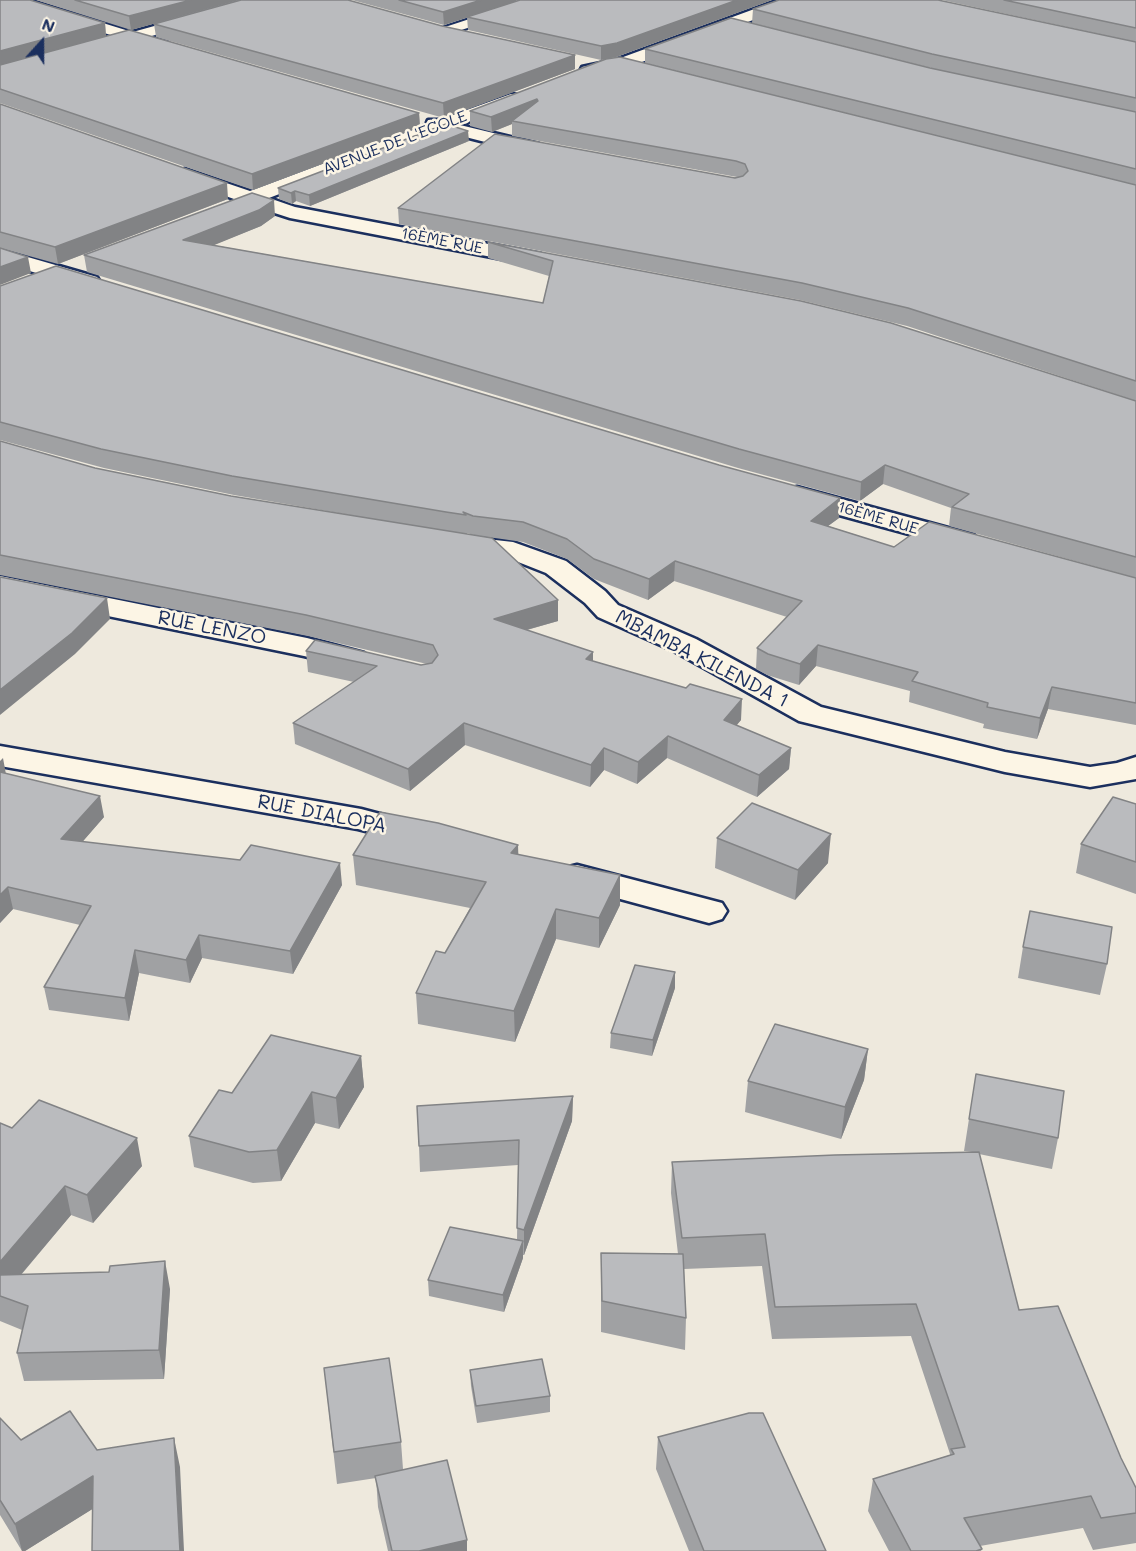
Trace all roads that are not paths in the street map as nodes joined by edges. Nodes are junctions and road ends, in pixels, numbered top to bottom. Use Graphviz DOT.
graph roads {
  1 [pos="12,0"];
  2 [pos="265,0"];
  3 [pos="793,0"];
  4 [pos="515,8"];
  5 [pos="729,24"];
  6 [pos="438,30"];
  7 [pos="762,32"];
  8 [pos="130,37"];
  9 [pos="477,39"];
  10 [pos="87,49"];
  11 [pos="176,51"];
  12 [pos="578,62"];
  13 [pos="620,64"];
  14 [pos="600,67"];
  15 [pos="652,72"];
  16 [pos="568,78"];
  17 [pos="526,94"];
  18 [pos="417,119"];
  19 [pos="440,126"];
  20 [pos="547,151"];
  21 [pos="163,167"];
  22 [pos="250,198"];
  23 [pos="228,207"];
  24 [pos="0,255"];
  25 [pos="89,260"];
  26 [pos="557,263"];
  27 [pos="57,272"];
  28 [pos="28,284"];
  29 [pos="114,290"];
  30 [pos="774,489"];
  31 [pos="435,540"];
  32 [pos="989,548"];
  33 [pos="0,585"];
  34 [pos="383,666"];
  35 [pos="0,756"];
  36 [pos="1136,767"];
  37 [pos="444,841"];
  38 [pos="543,867"];
  39 [pos="709,911"];
  1 -- 8 [label="street"];
  2 -- 8 [label="street"];
  3 -- 5 [label="street"];
  4 -- 6 [label="lane"];
  5 -- 7 [label="street"];
  5 -- 13 [label="street"];
  6 -- 9 [label="street"];
  8 -- 10 [label="street"];
  8 -- 11 [label="street"];
  12 -- 14 [label="street"];
  13 -- 14 [label="street"];
  13 -- 15 [label="street"];
  14 -- 16 [label="street"];
  17 -- 19 [label="street, AVENUE DE L'ECOLE"];
  18 -- 19 [label="street"];
  19 -- 20 [label="street"];
  19 -- 22 [label="street, AVENUE DE L'ECOLE"];
  21 -- 22 [label="street, 16ÈME RUE"];
  22 -- 23 [label="street, AVENUE DE L'ECOLE"];
  22 -- 26 [label="street, 16ÈME RUE"];
  24 -- 27 [label="street"];
  25 -- 27 [label="street"];
  27 -- 28 [label="street"];
  27 -- 29 [label="street"];
  30 -- 32 [label="street, 16ÈME RUE"];
  31 -- 36 [label="street, MBAMBA KILENDA 1"];
  33 -- 34 [label="street, RUE LENZO"];
  35 -- 37 [label="street, RUE DIALOPA"];
  38 -- 39 [label="street"];
}
